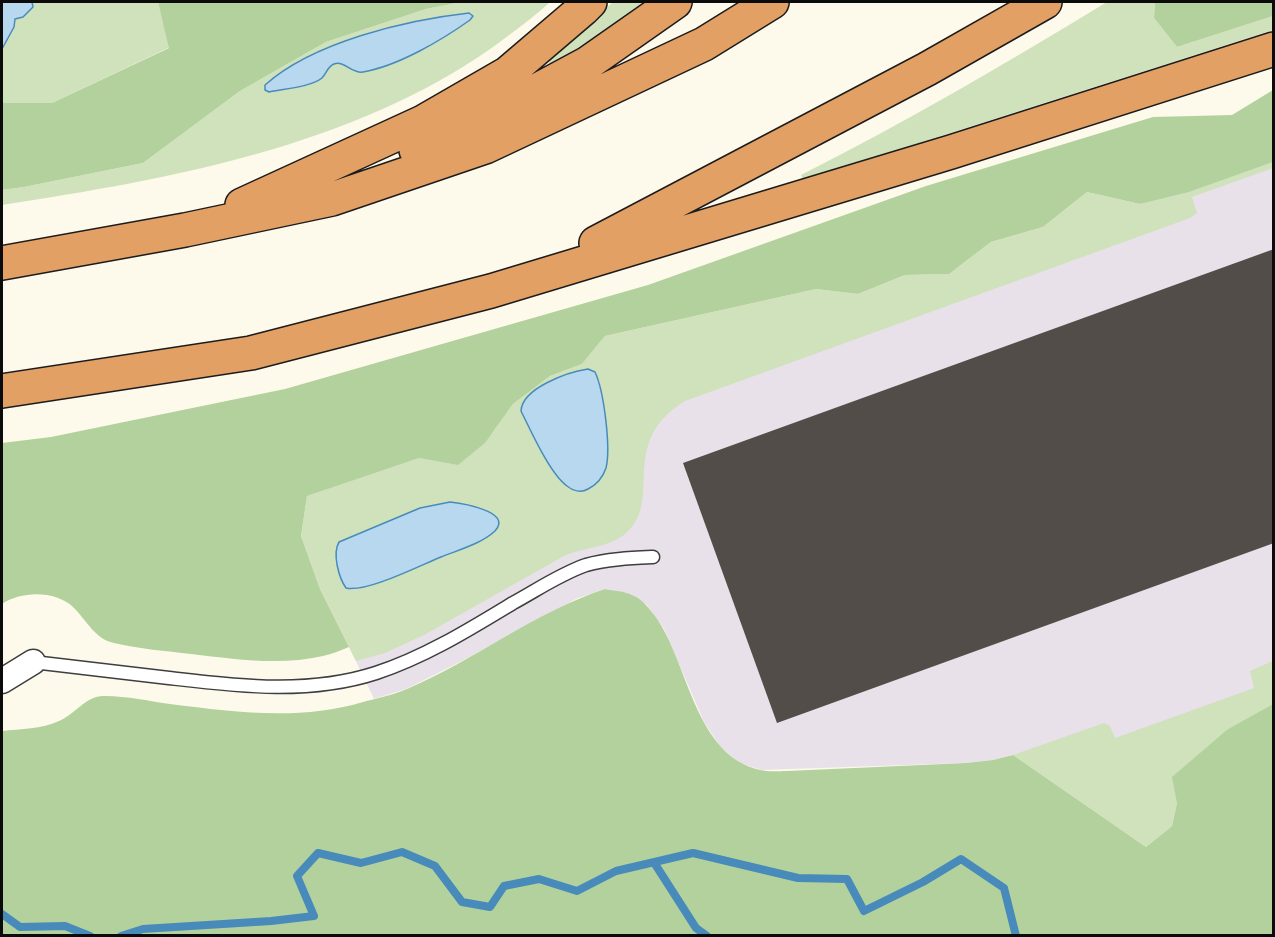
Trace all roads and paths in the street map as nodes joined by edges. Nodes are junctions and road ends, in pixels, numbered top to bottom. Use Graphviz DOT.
graph roads {
  1 [pos="590,2"];
  2 [pos="675,2"];
  3 [pos="772,2"];
  4 [pos="1045,2"];
  5 [pos="1274,49"];
  6 [pos="185,230"];
  7 [pos="2,263"];
  8 [pos="491,291"];
  9 [pos="2,391"];
  10 [pos="653,557"];
  11 [pos="33,662"];
  12 [pos="2,681"];
  1 -- 6 [label="highway"];
  2 -- 6 [label="highway"];
  3 -- 6 [label="highway"];
  4 -- 8 [label="highway"];
  5 -- 8 [label="highway"];
  6 -- 7 [label="highway"];
  8 -- 9 [label="highway"];
  10 -- 11 [label="lane"];
  11 -- 12 [label="street"];
}
